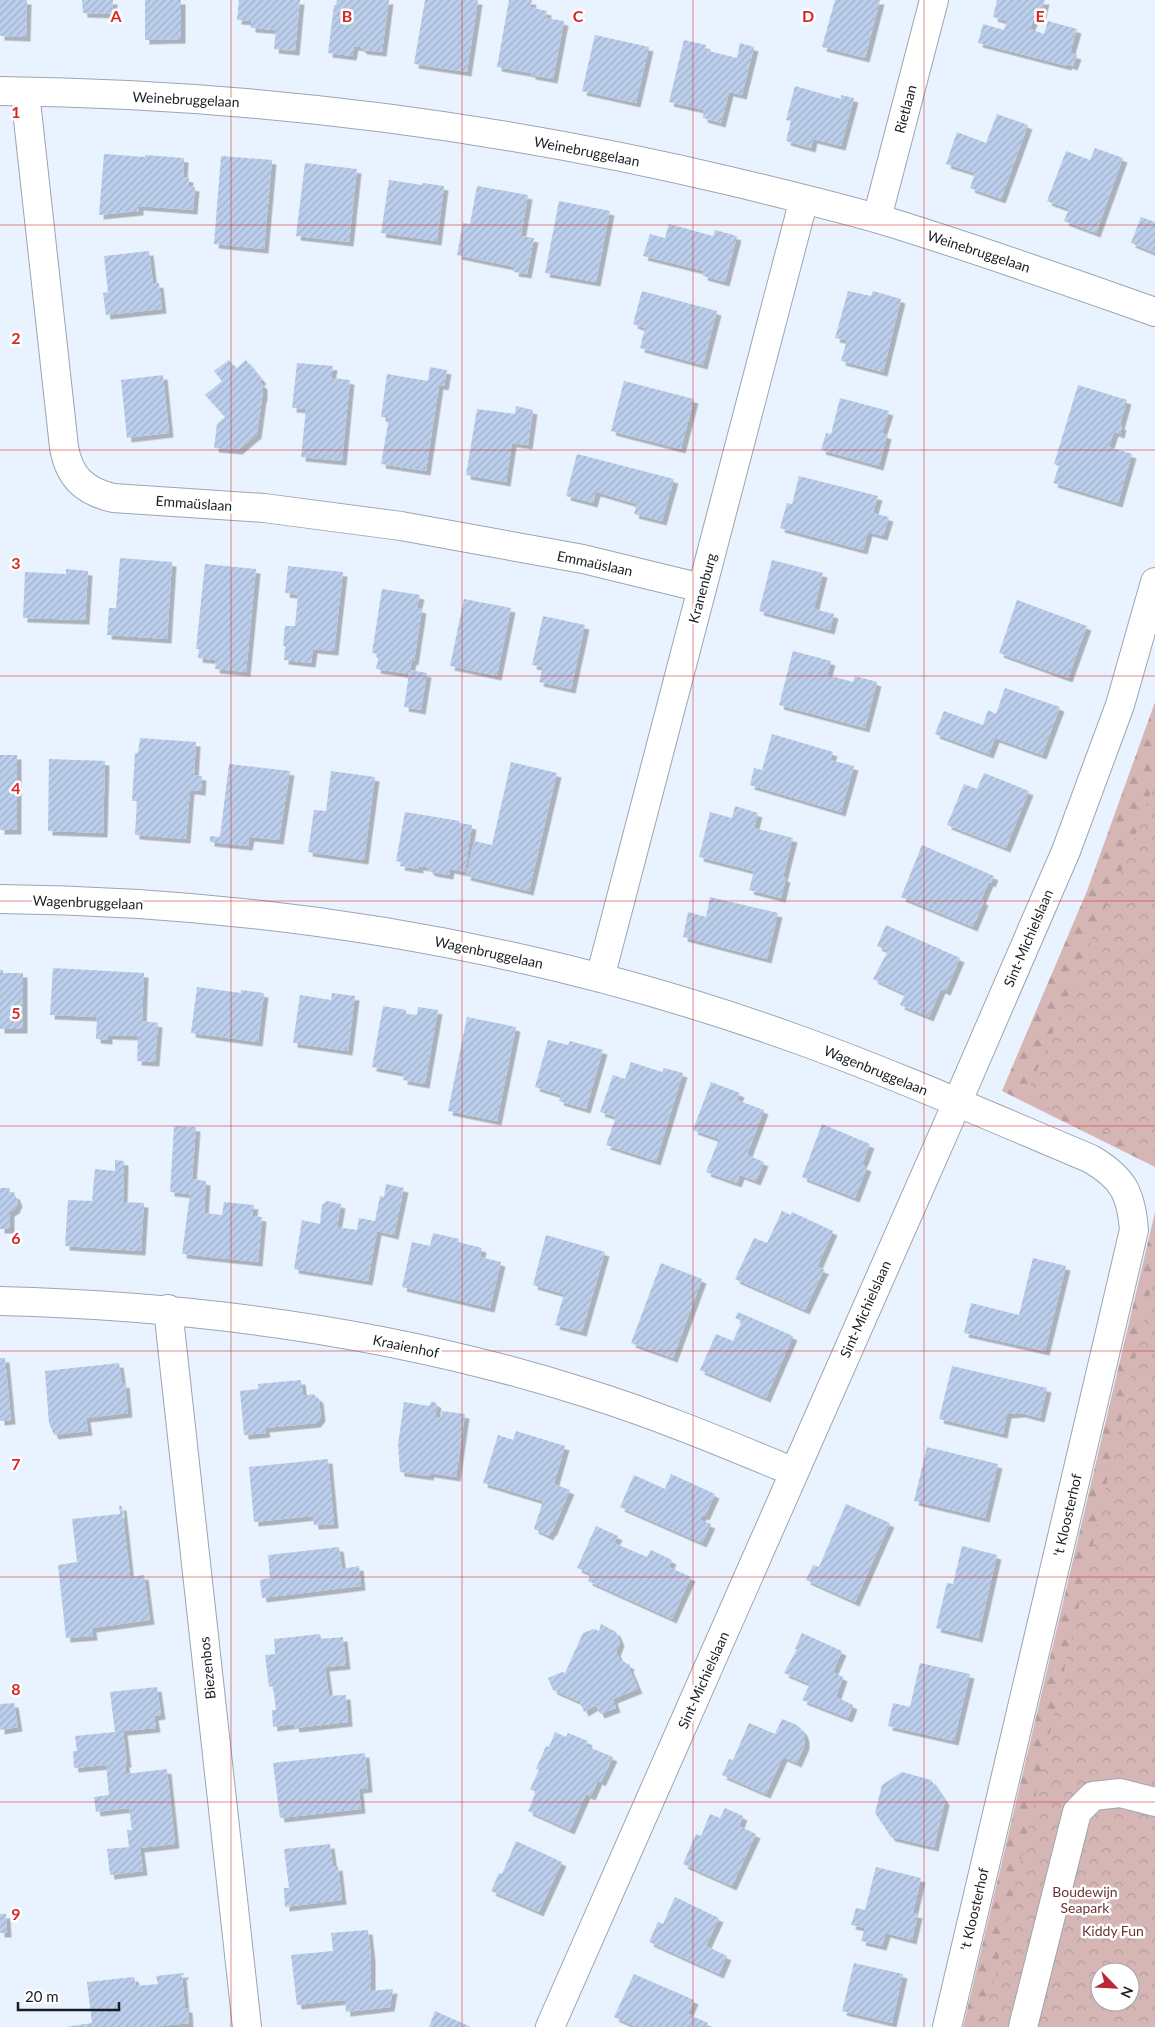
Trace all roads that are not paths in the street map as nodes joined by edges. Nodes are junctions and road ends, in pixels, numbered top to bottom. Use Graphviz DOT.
graph roads {
  1 [pos="934,0"];
  2 [pos="13,92"];
  3 [pos="804,199"];
  4 [pos="877,218"];
  5 [pos="1155,312"];
  6 [pos="1155,582"];
  7 [pos="702,588"];
  8 [pos="0,899"];
  9 [pos="600,978"];
  10 [pos="957,1103"];
  11 [pos="0,1302"];
  12 [pos="168,1309"];
  13 [pos="794,1472"];
  14 [pos="1155,1802"];
  15 [pos="247,2027"];
  16 [pos="550,2027"];
  17 [pos="946,2027"];
  18 [pos="1022,2027"];
  1 -- 4 [label="street, Rietlaan"];
  2 -- 3 [label="street, Weinebruggelaan"];
  2 -- 7 [label="street, Emmaüslaan"];
  3 -- 4 [label="street, Weinebruggelaan"];
  3 -- 7 [label="street, Kranenburg"];
  4 -- 5 [label="street, Weinebruggelaan"];
  6 -- 10 [label="street, Sint-Michielslaan"];
  7 -- 9 [label="street, Kranenburg"];
  8 -- 9 [label="street, Wagenbruggelaan"];
  9 -- 10 [label="street, Wagenbruggelaan"];
  10 -- 13 [label="street, Sint-Michielslaan"];
  10 -- 17 [label="street, 't Kloosterhof"];
  11 -- 12 [label="street, Kraaienhof"];
  12 -- 13 [label="street, Kraaienhof"];
  12 -- 15 [label="street, Biezenbos"];
  13 -- 16 [label="street, Sint-Michielslaan"];
  14 -- 18 [label="street"];
}
